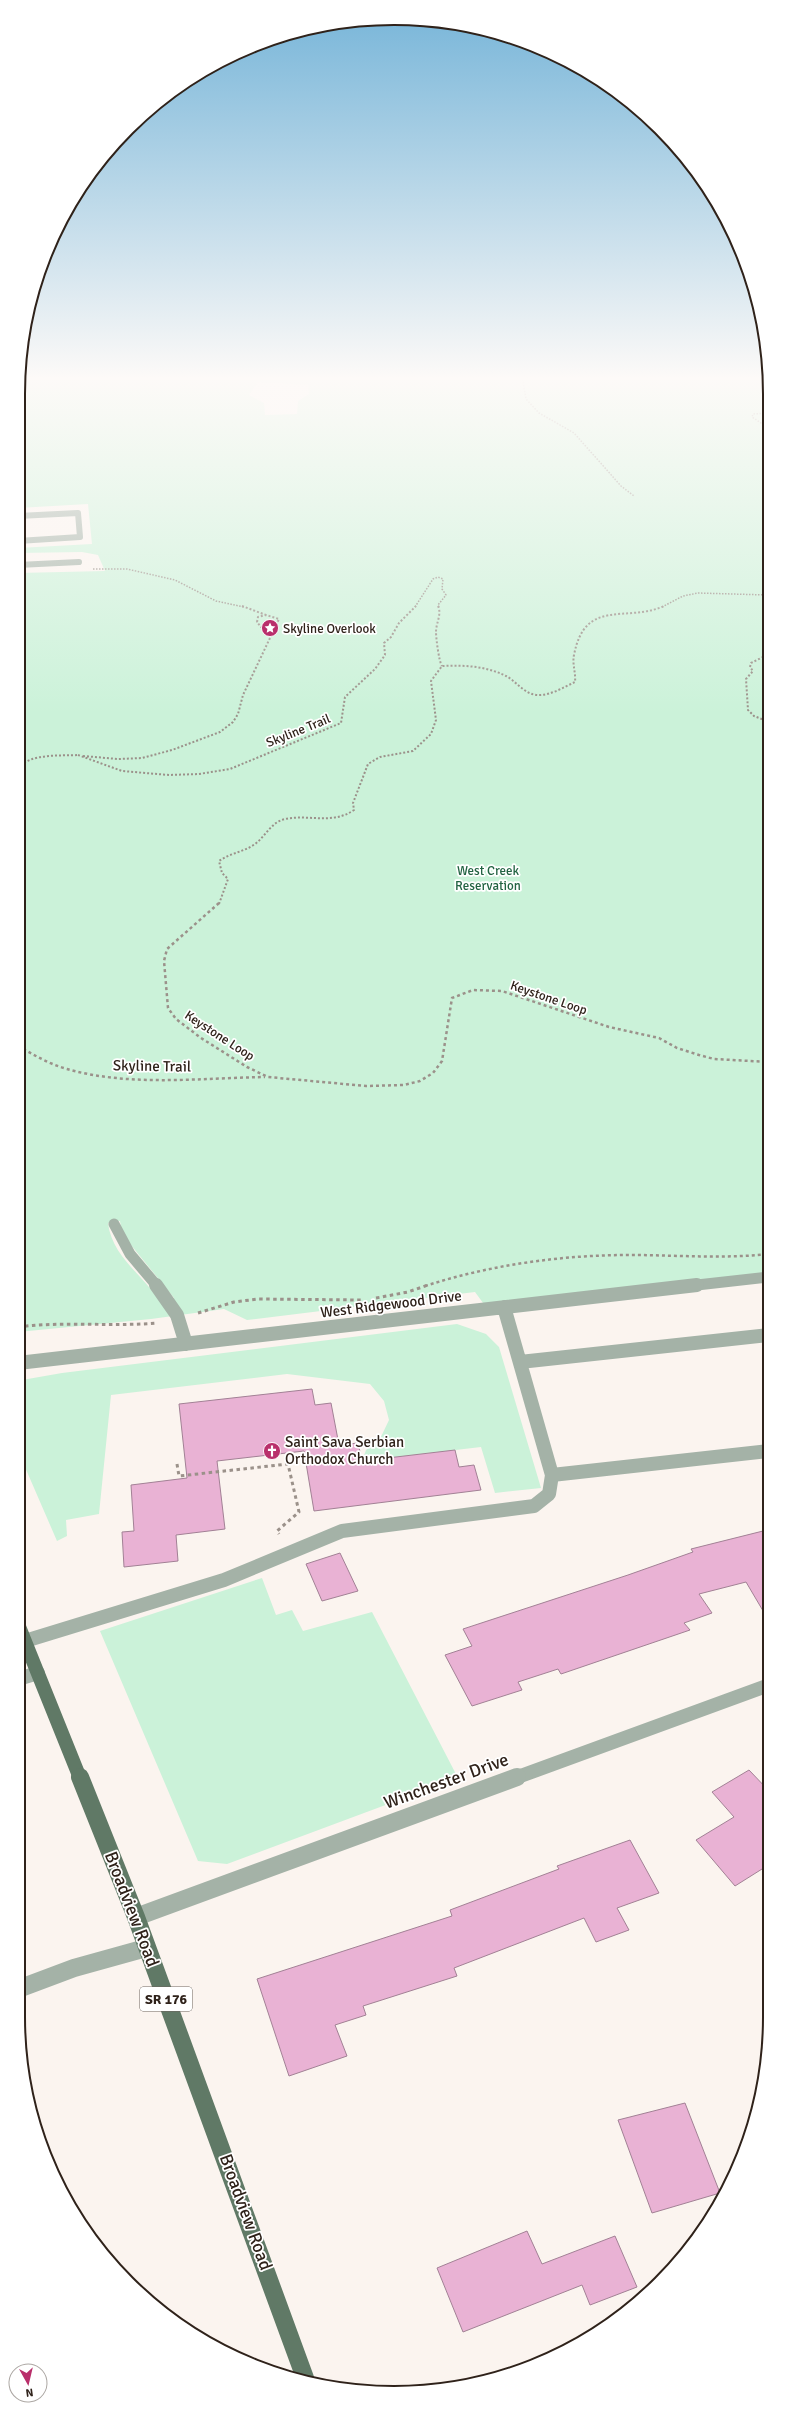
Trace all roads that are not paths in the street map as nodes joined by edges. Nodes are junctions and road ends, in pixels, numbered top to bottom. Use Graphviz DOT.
graph roads {
  1 [pos="25,516"];
  2 [pos="25,541"];
  3 [pos="79,562"];
  4 [pos="25,565"];
  5 [pos="114,1224"];
  6 [pos="763,1278"];
  7 [pos="504,1308"];
  8 [pos="763,1336"];
  9 [pos="186,1344"];
  10 [pos="25,1362"];
  11 [pos="520,1362"];
  12 [pos="763,1453"];
  13 [pos="552,1475"];
  14 [pos="25,1641"];
  15 [pos="38,1672"];
  16 [pos="25,1677"];
  17 [pos="763,1687"];
  18 [pos="136,1916"];
  19 [pos="146,1948"];
  20 [pos="25,1986"];
  21 [pos="304,2374"];
  1 -- 2 [label="street"];
  3 -- 4 [label="street"];
  5 -- 9 [label="street"];
  6 -- 7 [label="street, West Ridgewood Drive"];
  7 -- 9 [label="street, West Ridgewood Drive"];
  7 -- 11 [label="street"];
  8 -- 11 [label="street"];
  9 -- 10 [label="street, West Ridgewood Drive"];
  11 -- 13 [label="street"];
  12 -- 13 [label="street"];
  13 -- 14 [label="street"];
  14 -- 15 [label="main road, Broadview Road / SR 176"];
  15 -- 16 [label="street"];
  15 -- 18 [label="main road, Broadview Road / SR 176"];
  17 -- 18 [label="street, Winchester Drive"];
  18 -- 19 [label="main road, Broadview Road / SR 176"];
  19 -- 20 [label="street"];
  19 -- 21 [label="main road, Broadview Road / SR 176"];
}
